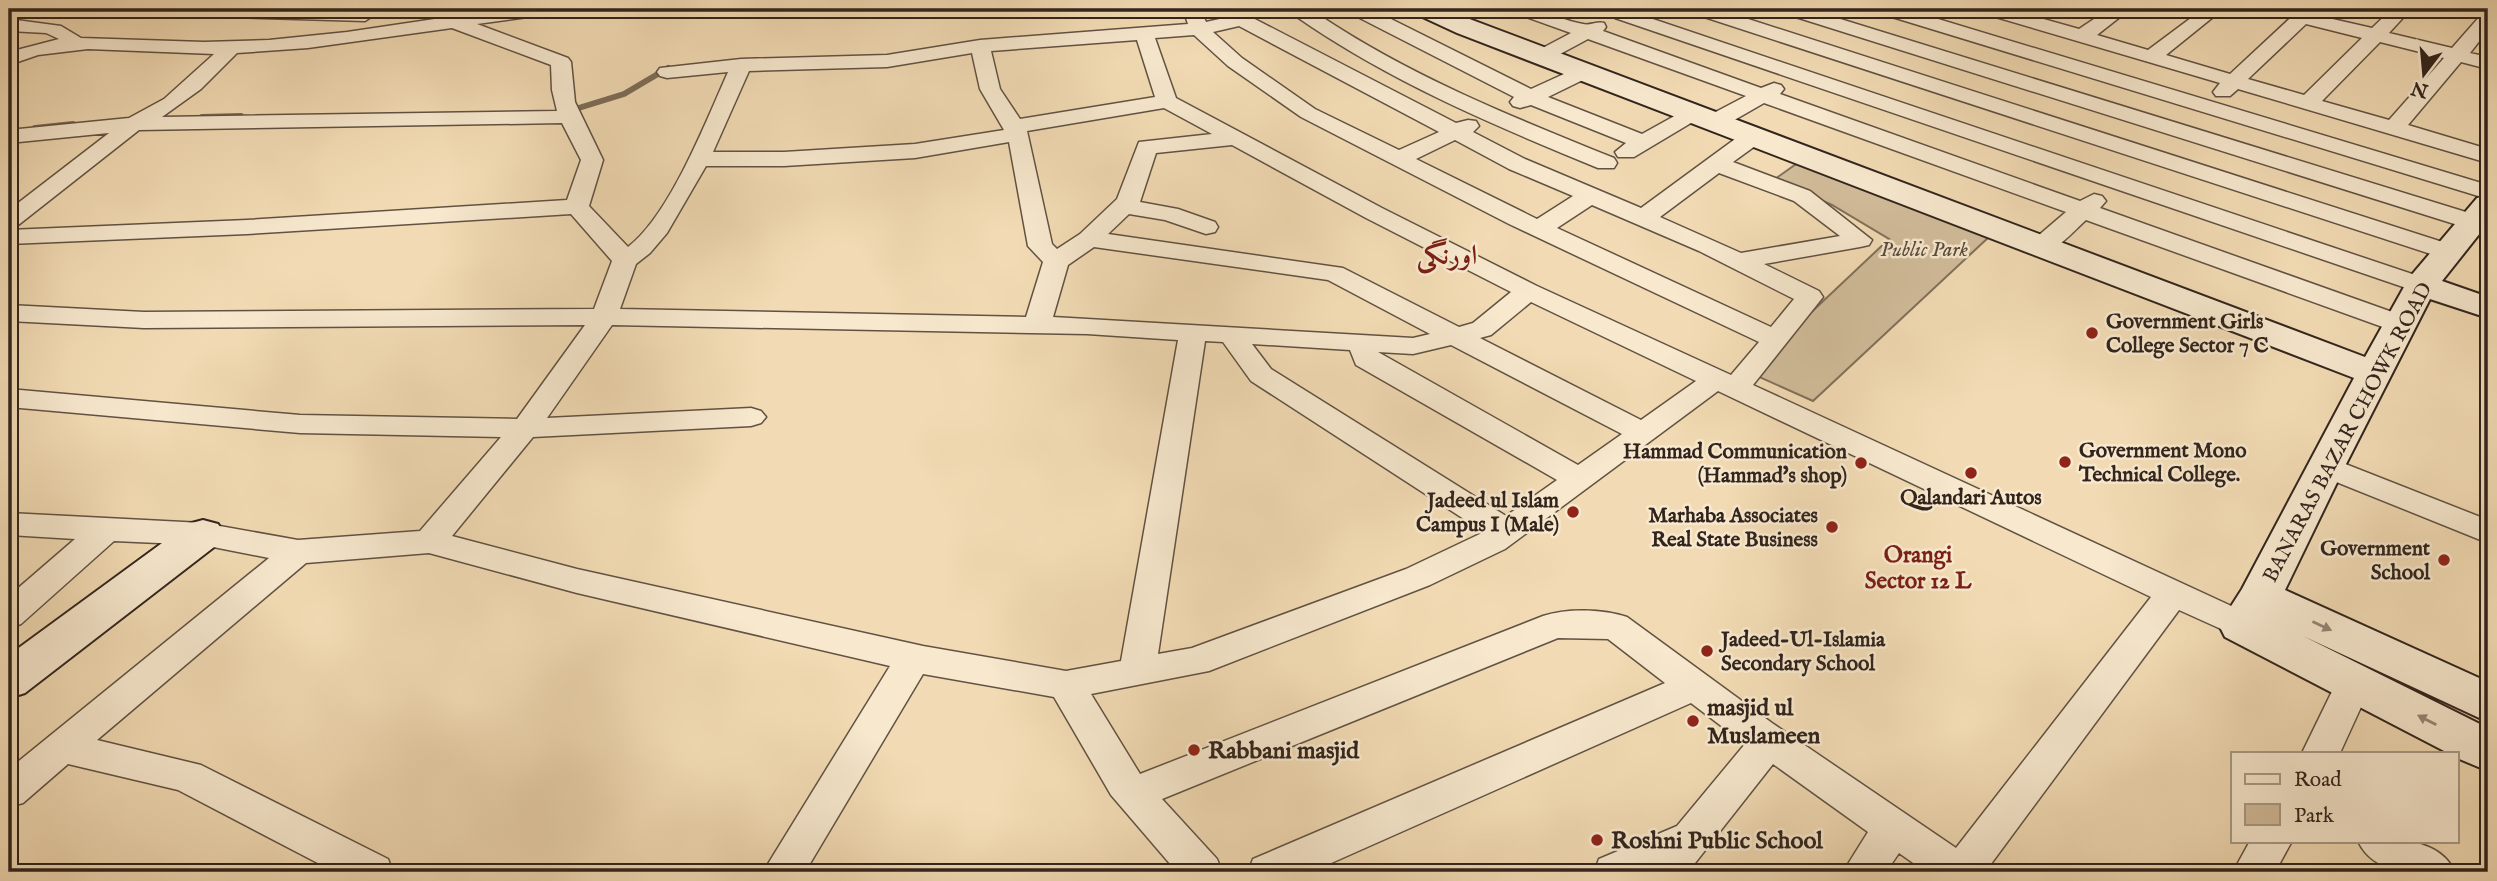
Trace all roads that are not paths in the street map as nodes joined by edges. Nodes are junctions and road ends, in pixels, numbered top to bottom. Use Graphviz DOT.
graph roads {
  1 [pos="18,9"];
  2 [pos="160,9"];
  3 [pos="542,9"];
  4 [pos="1318,9"];
  5 [pos="1357,9"];
  6 [pos="1424,9"];
  7 [pos="1522,9"];
  8 [pos="1699,9"];
  9 [pos="1790,9"];
  10 [pos="1886,9"];
  11 [pos="2121,9"];
  12 [pos="2214,9"];
  13 [pos="2335,9"];
  14 [pos="2004,10"];
  15 [pos="218,11"];
  16 [pos="1626,11"];
  17 [pos="499,12"];
  18 [pos="2306,13"];
  19 [pos="365,15"];
  20 [pos="9,16"];
  21 [pos="2488,19"];
  22 [pos="452,22"];
  23 [pos="1196,22"];
  24 [pos="2389,22"];
  25 [pos="9,25"];
  26 [pos="1587,32"];
  27 [pos="1144,33"];
  28 [pos="1973,35"];
  29 [pos="2082,36"];
  30 [pos="77,45"];
  31 [pos="980,47"];
  32 [pos="231,48"];
  33 [pos="14,53"];
  34 [pos="1836,54"];
  35 [pos="2457,55"];
  36 [pos="1542,56"];
  37 [pos="1940,56"];
  38 [pos="2152,56"];
  39 [pos="2488,63"];
  40 [pos="741,65"];
  41 [pos="667,72"];
  42 [pos="1584,72"];
  43 [pos="1799,74"];
  44 [pos="1907,77"];
  45 [pos="2236,81"];
  46 [pos="1762,95"];
  47 [pos="1530,97"];
  48 [pos="1167,101"];
  49 [pos="2308,103"];
  50 [pos="2206,106"];
  51 [pos="567,114"];
  52 [pos="1491,116"];
  53 [pos="1705,117"];
  54 [pos="140,121"];
  55 [pos="2394,128"];
  56 [pos="1016,130"];
  57 [pos="2177,131"];
  58 [pos="1456,132"];
  59 [pos="9,136"];
  60 [pos="1754,136"];
  61 [pos="1236,138"];
  62 [pos="1643,142"];
  63 [pos="2148,155"];
  64 [pos="2488,156"];
  65 [pos="699,159"];
  66 [pos="1399,159"];
  67 [pos="1606,163"];
  68 [pos="1716,164"];
  69 [pos="2116,183"];
  70 [pos="1568,185"];
  71 [pos="1591,195"];
  72 [pos="1124,206"];
  73 [pos="2483,206"];
  74 [pos="577,207"];
  75 [pos="2082,212"];
  76 [pos="1643,218"];
  77 [pos="9,221"];
  78 [pos="1206,227"];
  79 [pos="1539,229"];
  80 [pos="9,237"];
  81 [pos="1089,239"];
  82 [pos="2041,246"];
  83 [pos="2449,252"];
  84 [pos="625,261"];
  85 [pos="1056,261"];
  86 [pos="1738,261"];
  87 [pos="2421,285"];
  88 [pos="1528,291"];
  89 [pos="2488,308"];
  90 [pos="9,313"];
  91 [pos="604,317"];
  92 [pos="2400,324"];
  93 [pos="1037,325"];
  94 [pos="1193,333"];
  95 [pos="1231,335"];
  96 [pos="1456,336"];
  97 [pos="1775,339"];
  98 [pos="1362,343"];
  99 [pos="2375,373"];
  100 [pos="1727,383"];
  101 [pos="9,398"];
  102 [pos="751,417"];
  103 [pos="525,428"];
  104 [pos="1643,433"];
  105 [pos="2325,466"];
  106 [pos="1579,479"];
  107 [pos="9,524"];
  108 [pos="107,529"];
  109 [pos="2487,529"];
  110 [pos="1507,532"];
  111 [pos="203,534"];
  112 [pos="429,542"];
  113 [pos="298,552"];
  114 [pos="2172,595"];
  115 [pos="2250,611"];
  116 [pos="9,615"];
  117 [pos="914,658"];
  118 [pos="1137,672"];
  119 [pos="9,680"];
  120 [pos="2354,683"];
  121 [pos="1066,685"];
  122 [pos="1695,686"];
  123 [pos="2488,703"];
  124 [pos="1770,741"];
  125 [pos="2488,751"];
  126 [pos="2321,752"];
  127 [pos="29,767"];
  128 [pos="1134,793"];
  129 [pos="1894,828"];
  130 [pos="1691,839"];
  131 [pos="2380,842"];
  132 [pos="373,872"];
  133 [pos="783,872"];
  134 [pos="1202,872"];
  135 [pos="1268,872"];
  136 [pos="1614,872"];
  137 [pos="1664,872"];
  138 [pos="1863,872"];
  139 [pos="1959,872"];
  140 [pos="2434,872"];
  1 -- 20 [label="street"];
  2 -- 15 [label="street"];
  3 -- 17 [label="street"];
  4 -- 52 [label="street"];
  5 -- 47 [label="street"];
  6 -- 36 [label="street"];
  7 -- 26 [label="street"];
  8 -- 34 [label="street"];
  9 -- 37 [label="street"];
  10 -- 28 [label="street"];
  11 -- 29 [label="street"];
  12 -- 38 [label="street"];
  13 -- 24 [label="street"];
  14 -- 28 [label="street"];
  14 -- 29 [label="street"];
  15 -- 19 [label="street"];
  16 -- 26 [label="street"];
  16 -- 43 [label="street"];
  17 -- 22 [label="street"];
  18 -- 24 [label="street"];
  18 -- 45 [label="street"];
  21 -- 35 [label="street"];
  22 -- 32 [label="street"];
  22 -- 51 [label="street"];
  23 -- 27 [label="street"];
  23 -- 58 [label="street"];
  23 -- 66 [label="street"];
  24 -- 35 [label="street"];
  24 -- 49 [label="street"];
  25 -- 30 [label="street"];
  26 -- 36 [label="street"];
  26 -- 46 [label="street"];
  27 -- 31 [label="street"];
  27 -- 48 [label="street"];
  28 -- 37 [label="street"];
  28 -- 50 [label="street"];
  29 -- 38 [label="street"];
  30 -- 32 [label="street"];
  30 -- 33 [label="street"];
  31 -- 40 [label="street"];
  31 -- 56 [label="street"];
  32 -- 54 [label="street"];
  34 -- 43 [label="street"];
  34 -- 44 [label="street"];
  35 -- 39 [label="street"];
  35 -- 55 [label="street"];
  36 -- 42 [label="street"];
  37 -- 44 [label="street"];
  37 -- 57 [label="street"];
  38 -- 45 [label="street"];
  40 -- 41 [label="street"];
  40 -- 65 [label="street"];
  42 -- 47 [label="street"];
  42 -- 53 [label="street"];
  43 -- 46 [label="street"];
  43 -- 69 [label="street"];
  44 -- 63 [label="street"];
  45 -- 49 [label="street"];
  45 -- 50 [label="street"];
  46 -- 53 [label="street"];
  46 -- 75 [label="street"];
  47 -- 52 [label="street"];
  47 -- 62 [label="street"];
  48 -- 56 [label="street"];
  48 -- 61 [label="street"];
  49 -- 55 [label="street"];
  50 -- 57 [label="street"];
  50 -- 73 [label="street"];
  51 -- 54 [label="street"];
  51 -- 74 [label="street"];
  52 -- 58 [label="street"];
  52 -- 67 [label="street"];
  53 -- 60 [label="street"];
  53 -- 62 [label="street"];
  54 -- 59 [label="street"];
  54 -- 77 [label="street"];
  55 -- 64 [label="street"];
  56 -- 65 [label="street"];
  56 -- 85 [label="street"];
  57 -- 63 [label="street"];
  57 -- 73 [label="street"];
  58 -- 66 [label="street"];
  58 -- 70 [label="street"];
  60 -- 68 [label="street"];
  60 -- 82 [label="street"];
  61 -- 72 [label="street"];
  61 -- 88 [label="street"];
  62 -- 67 [label="street"];
  63 -- 69 [label="street"];
  63 -- 83 [label="street"];
  65 -- 84 [label="street"];
  66 -- 79 [label="street"];
  67 -- 70 [label="street"];
  68 -- 76 [label="street"];
  68 -- 86 [label="street"];
  69 -- 75 [label="street"];
  69 -- 87 [label="street"];
  70 -- 71 [label="street"];
  71 -- 76 [label="street"];
  71 -- 79 [label="street"];
  72 -- 78 [label="street"];
  72 -- 81 [label="street"];
  73 -- 83 [label="street, BANARAS BAZAR CHOWK ROAD"];
  74 -- 80 [label="street"];
  74 -- 84 [label="street"];
  75 -- 82 [label="street"];
  75 -- 92 [label="street"];
  76 -- 86 [label="street"];
  79 -- 97 [label="street"];
  81 -- 85 [label="street"];
  81 -- 96 [label="street"];
  82 -- 99 [label="street"];
  83 -- 87 [label="street, BANARAS BAZAR CHOWK ROAD"];
  84 -- 91 [label="street"];
  85 -- 93 [label="street"];
  86 -- 97 [label="street"];
  87 -- 89 [label="street"];
  87 -- 92 [label="street, BANARAS BAZAR CHOWK ROAD"];
  88 -- 96 [label="street"];
  88 -- 100 [label="street"];
  90 -- 91 [label="street"];
  91 -- 93 [label="street"];
  91 -- 103 [label="street"];
  92 -- 99 [label="street, BANARAS BAZAR CHOWK ROAD"];
  93 -- 94 [label="street"];
  94 -- 95 [label="street"];
  94 -- 118 [label="street"];
  95 -- 98 [label="street"];
  95 -- 110 [label="street"];
  96 -- 98 [label="street"];
  96 -- 104 [label="street"];
  97 -- 100 [label="street"];
  98 -- 106 [label="street"];
  99 -- 105 [label="street, BANARAS BAZAR CHOWK ROAD"];
  100 -- 104 [label="street"];
  100 -- 114 [label="street"];
  101 -- 103 [label="street"];
  102 -- 103 [label="street"];
  103 -- 112 [label="street"];
  104 -- 106 [label="street"];
  105 -- 109 [label="street"];
  105 -- 115 [label="street, BANARAS BAZAR CHOWK ROAD"];
  106 -- 110 [label="street"];
  107 -- 108 [label="street"];
  108 -- 111 [label="street"];
  108 -- 116 [label="street"];
  110 -- 118 [label="street"];
  111 -- 113 [label="street"];
  111 -- 119 [label="street"];
  112 -- 113 [label="street"];
  112 -- 117 [label="street"];
  113 -- 127 [label="street"];
  114 -- 115 [label="street"];
  114 -- 139 [label="street"];
  115 -- 120 [label="street"];
  115 -- 123 [label="street, one-way"];
  117 -- 121 [label="street"];
  117 -- 133 [label="street"];
  118 -- 121 [label="street"];
  125 -- 120 [label="street, one-way"];
  120 -- 126 [label="street"];
  121 -- 128 [label="street"];
  122 -- 124 [label="street"];
  122 -- 128 [label="street"];
  122 -- 135 [label="street"];
  124 -- 129 [label="street"];
  124 -- 130 [label="street"];
  127 -- 132 [label="street"];
  128 -- 134 [label="street"];
  129 -- 138 [label="street"];
  129 -- 139 [label="street"];
  130 -- 136 [label="street"];
  130 -- 137 [label="street"];
  131 -- 140 [label="street"];
}
